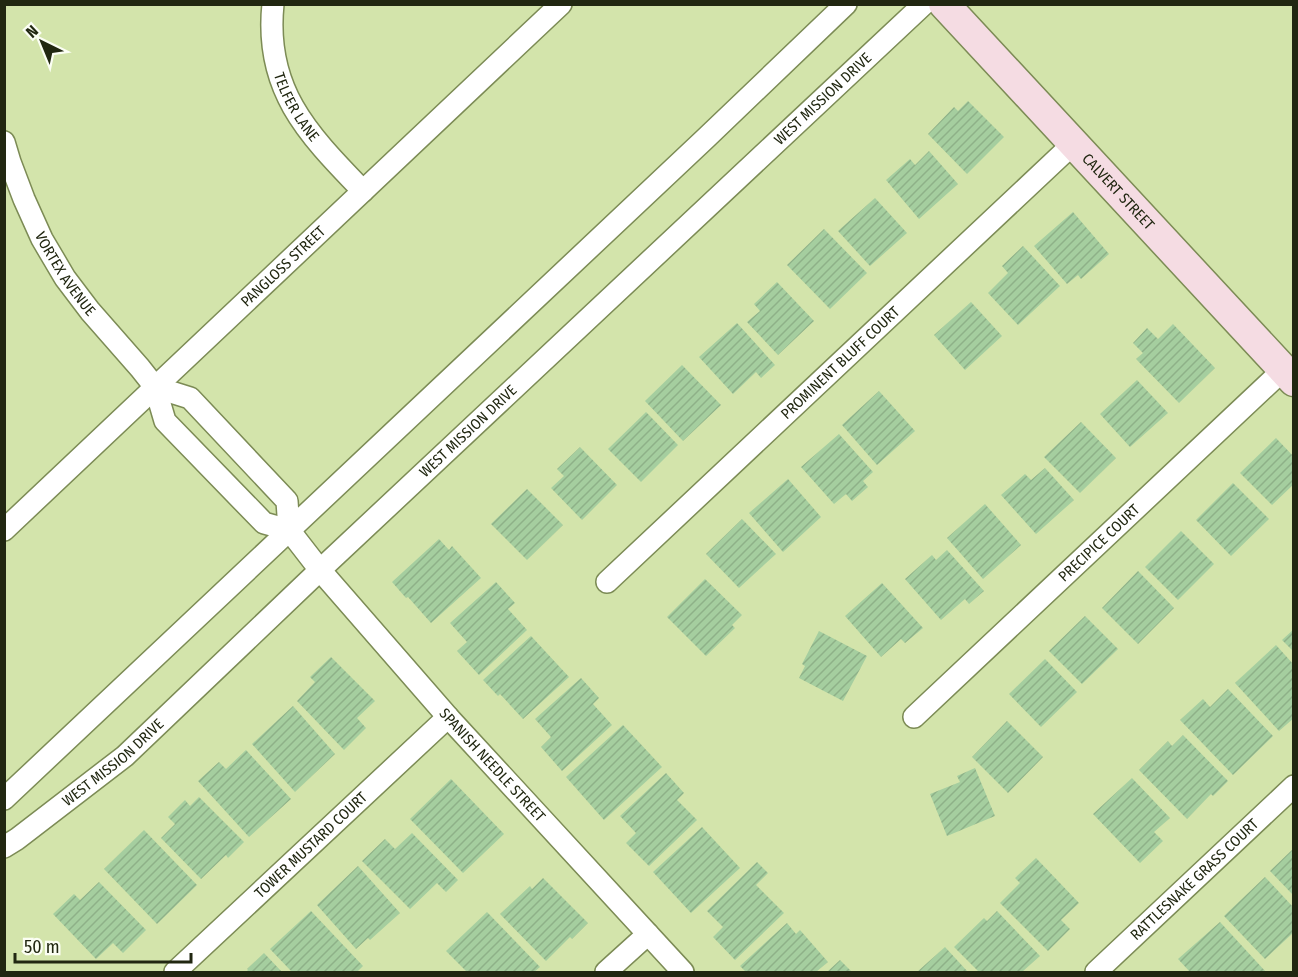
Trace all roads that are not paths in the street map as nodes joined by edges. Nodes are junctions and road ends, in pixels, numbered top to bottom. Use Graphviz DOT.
graph roads {
  1 [pos="273,4"];
  2 [pos="561,4"];
  3 [pos="846,4"];
  4 [pos="924,4"];
  5 [pos="944,4"];
  6 [pos="4,142"];
  7 [pos="1073,144"];
  8 [pos="363,191"];
  9 [pos="1288,376"];
  10 [pos="155,387"];
  11 [pos="4,530"];
  12 [pos="289,530"];
  13 [pos="320,570"];
  14 [pos="607,582"];
  15 [pos="448,717"];
  16 [pos="914,717"];
  17 [pos="1293,786"];
  18 [pos="4,799"];
  19 [pos="4,847"];
  20 [pos="648,934"];
  21 [pos="175,972"];
  22 [pos="606,972"];
  23 [pos="683,972"];
  24 [pos="1096,972"];
  1 -- 8 [label="street, TELFER LANE"];
  2 -- 8 [label="street, PANGLOSS STREET"];
  3 -- 12 [label="street"];
  4 -- 13 [label="street, WEST MISSION DRIVE"];
  5 -- 7 [label="street, CALVERT STREET"];
  6 -- 10 [label="street, VORTEX AVENUE"];
  7 -- 9 [label="street, CALVERT STREET"];
  7 -- 14 [label="street, PROMINENT BLUFF COURT"];
  8 -- 10 [label="street, PANGLOSS STREET"];
  9 -- 16 [label="street, PRECIPICE COURT"];
  10 -- 11 [label="street, PANGLOSS STREET"];
  10 -- 12 [label="street, VORTEX AVENUE"];
  10 -- 12 [label="street"];
  12 -- 13 [label="street, SPANISH NEEDLE STREET"];
  12 -- 18 [label="street"];
  13 -- 15 [label="street, SPANISH NEEDLE STREET"];
  13 -- 19 [label="street, WEST MISSION DRIVE"];
  15 -- 20 [label="street, SPANISH NEEDLE STREET"];
  15 -- 21 [label="street, TOWER MUSTARD COURT"];
  17 -- 24 [label="street, RATTLESNAKE GRASS COURT"];
  20 -- 22 [label="street"];
  20 -- 23 [label="street, SPANISH NEEDLE STREET"];
}
